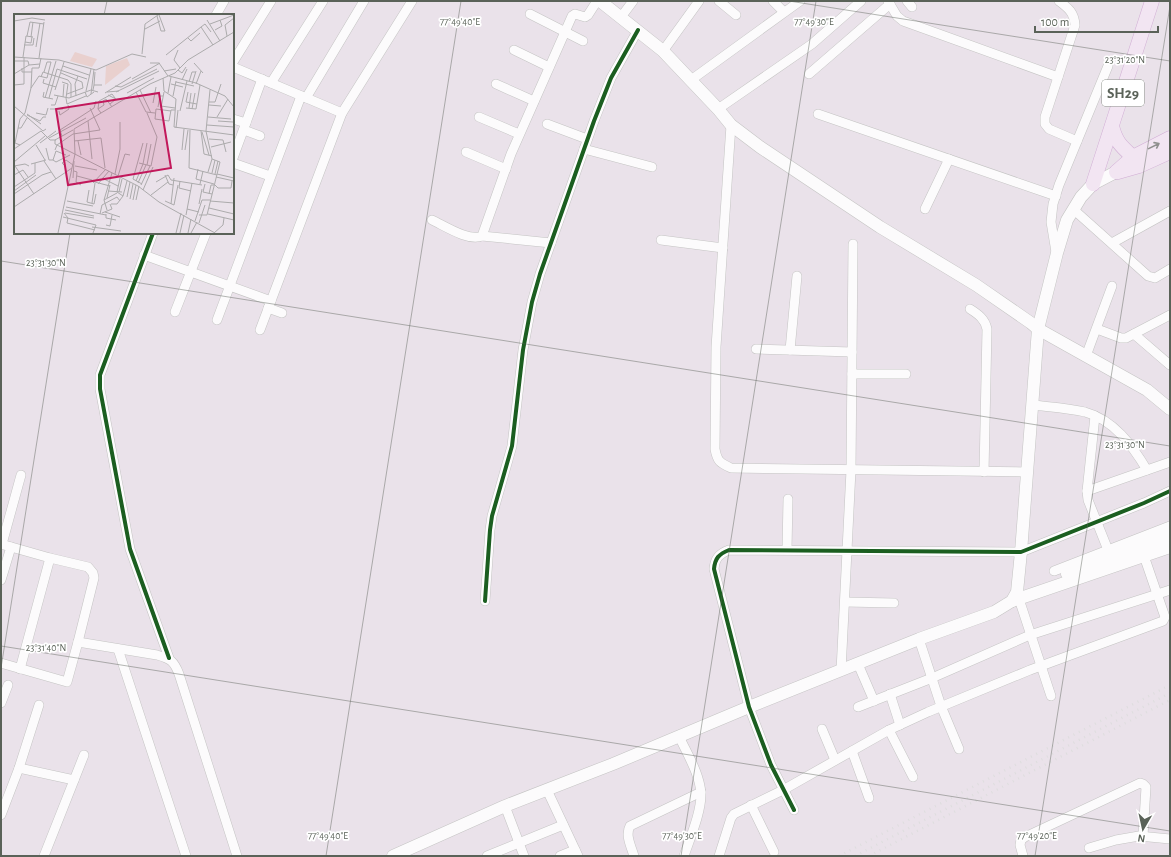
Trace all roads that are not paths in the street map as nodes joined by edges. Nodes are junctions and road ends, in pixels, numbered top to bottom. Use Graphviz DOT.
graph roads {
  1 [pos="224,1"];
  2 [pos="271,1"];
  3 [pos="364,1"];
  4 [pos="412,1"];
  5 [pos="597,1"];
  6 [pos="600,1"];
  7 [pos="633,1"];
  8 [pos="699,1"];
  9 [pos="719,1"];
  10 [pos="773,1"];
  11 [pos="800,1"];
  12 [pos="861,1"];
  13 [pos="1059,1"];
  14 [pos="1152,1"];
  15 [pos="320,2"];
  16 [pos="889,2"];
  17 [pos="784,12"];
  18 [pos="217,14"];
  19 [pos="530,14"];
  20 [pos="736,15"];
  21 [pos="621,17"];
  22 [pos="638,30"];
  23 [pos="565,31"];
  24 [pos="583,41"];
  25 [pos="514,50"];
  26 [pos="663,51"];
  27 [pos="234,60"];
  28 [pos="1108,66"];
  29 [pos="234,67"];
  30 [pos="549,67"];
  31 [pos="809,74"];
  32 [pos="1058,77"];
  33 [pos="262,79"];
  34 [pos="691,80"];
  35 [pos="271,83"];
  36 [pos="496,84"];
  37 [pos="303,97"];
  38 [pos="534,101"];
  39 [pos="718,109"];
  40 [pos="342,113"];
  41 [pos="818,114"];
  42 [pos="479,116"];
  43 [pos="234,120"];
  44 [pos="547,124"];
  45 [pos="731,125"];
  46 [pos="245,126"];
  47 [pos="1112,126"];
  48 [pos="519,134"];
  49 [pos="260,136"];
  50 [pos="1170,138"];
  51 [pos="587,139"];
  52 [pos="1077,141"];
  53 [pos="584,149"];
  54 [pos="466,152"];
  55 [pos="1170,152"];
  56 [pos="234,155"];
  57 [pos="1133,157"];
  58 [pos="949,159"];
  59 [pos="234,163"];
  60 [pos="652,167"];
  61 [pos="506,169"];
  62 [pos="1116,172"];
  63 [pos="270,176"];
  64 [pos="1093,184"];
  65 [pos="1056,196"];
  66 [pos="925,209"];
  67 [pos="1073,209"];
  68 [pos="1170,211"];
  69 [pos="432,220"];
  70 [pos="153,234"];
  71 [pos="206,234"];
  72 [pos="482,236"];
  73 [pos="660,240"];
  74 [pos="551,243"];
  75 [pos="1112,243"];
  76 [pos="853,244"];
  77 [pos="722,248"];
  78 [pos="1057,253"];
  79 [pos="144,256"];
  80 [pos="1170,269"];
  81 [pos="191,272"];
  82 [pos="797,276"];
  83 [pos="229,286"];
  84 [pos="1112,286"];
  85 [pos="270,305"];
  86 [pos="970,309"];
  87 [pos="175,312"];
  88 [pos="282,314"];
  89 [pos="1170,315"];
  90 [pos="217,320"];
  91 [pos="1038,329"];
  92 [pos="1097,329"];
  93 [pos="260,330"];
  94 [pos="1134,334"];
  95 [pos="756,349"];
  96 [pos="790,350"];
  97 [pos="852,352"];
  98 [pos="1086,356"];
  99 [pos="1170,365"];
  100 [pos="852,374"];
  101 [pos="906,374"];
  102 [pos="1033,405"];
  103 [pos="1170,409"];
  104 [pos="1095,416"];
  105 [pos="1170,462"];
  106 [pos="851,470"];
  107 [pos="1147,470"];
  108 [pos="984,472"];
  109 [pos="1028,472"];
  110 [pos="21,475"];
  111 [pos="1087,491"];
  112 [pos="1170,491"];
  113 [pos="788,498"];
  114 [pos="5,516"];
  115 [pos="1098,522"];
  116 [pos="1170,526"];
  117 [pos="1170,535"];
  118 [pos="4,545"];
  119 [pos="1170,547"];
  120 [pos="786,550"];
  121 [pos="1108,550"];
  122 [pos="847,551"];
  123 [pos="1022,552"];
  124 [pos="1144,556"];
  125 [pos="50,558"];
  126 [pos="1054,571"];
  127 [pos="1,580"];
  128 [pos="1170,590"];
  129 [pos="1157,593"];
  130 [pos="1016,597"];
  131 [pos="485,601"];
  132 [pos="845,602"];
  133 [pos="894,603"];
  134 [pos="1030,635"];
  135 [pos="919,639"];
  136 [pos="81,643"];
  137 [pos="113,648"];
  138 [pos="169,658"];
  139 [pos="1,663"];
  140 [pos="858,664"];
  141 [pos="1040,666"];
  142 [pos="20,669"];
  143 [pos="841,670"];
  144 [pos="932,678"];
  145 [pos="8,685"];
  146 [pos="890,694"];
  147 [pos="1051,696"];
  148 [pos="874,701"];
  149 [pos="1,703"];
  150 [pos="39,705"];
  151 [pos="941,706"];
  152 [pos="858,707"];
  153 [pos="749,708"];
  154 [pos="900,725"];
  155 [pos="822,730"];
  156 [pos="889,730"];
  157 [pos="679,736"];
  158 [pos="959,749"];
  159 [pos="852,751"];
  160 [pos="84,755"];
  161 [pos="835,760"];
  162 [pos="19,768"];
  163 [pos="913,777"];
  164 [pos="74,780"];
  165 [pos="547,790"];
  166 [pos="783,790"];
  167 [pos="701,792"];
  168 [pos="869,798"];
  169 [pos="506,806"];
  170 [pos="751,806"];
  171 [pos="794,810"];
  172 [pos="1,815"];
  173 [pos="563,825"];
  174 [pos="1143,836"];
  175 [pos="1170,839"];
  176 [pos="519,843"];
  177 [pos="1089,848"];
  178 [pos="774,852"];
  179 [pos="407,853"];
  180 [pos="577,853"];
  181 [pos="44,856"];
  182 [pos="186,856"];
  183 [pos="237,856"];
  184 [pos="393,856"];
  185 [pos="487,856"];
  186 [pos="524,856"];
  187 [pos="560,856"];
  188 [pos="634,856"];
  189 [pos="684,856"];
  190 [pos="719,856"];
  191 [pos="1023,856"];
  1 -- 18 [label="street"];
  2 -- 27 [label="street"];
  3 -- 37 [label="street"];
  4 -- 40 [label="street"];
  5 -- 23 [label="street"];
  6 -- 21 [label="main road"];
  7 -- 21 [label="street"];
  8 -- 26 [label="street"];
  9 -- 20 [label="street"];
  10 -- 17 [label="street"];
  11 -- 17 [label="street"];
  12 -- 39 [label="street"];
  13 -- 32 [label="street"];
  14 -- 47 [label="main road, SH29"];
  15 -- 35 [label="street"];
  16 -- 31 [label="street"];
  16 -- 32 [label="street"];
  17 -- 34 [label="street"];
  19 -- 23 [label="street"];
  21 -- 22 [label="main road"];
  22 -- 26 [label="main road"];
  22 -- 51 [label="street"];
  23 -- 24 [label="street"];
  23 -- 30 [label="street"];
  25 -- 30 [label="street"];
  26 -- 34 [label="main road"];
  28 -- 52 [label="street"];
  29 -- 33 [label="street"];
  30 -- 38 [label="street"];
  32 -- 52 [label="street"];
  33 -- 35 [label="street"];
  33 -- 46 [label="street"];
  34 -- 39 [label="main road"];
  35 -- 37 [label="street"];
  36 -- 38 [label="street"];
  37 -- 40 [label="street"];
  37 -- 63 [label="street"];
  38 -- 48 [label="street"];
  39 -- 45 [label="main road"];
  40 -- 85 [label="street"];
  41 -- 58 [label="street"];
  42 -- 48 [label="street"];
  43 -- 46 [label="street"];
  44 -- 51 [label="street"];
  45 -- 77 [label="street"];
  45 -- 91 [label="main road"];
  46 -- 49 [label="street"];
  46 -- 56 [label="street"];
  47 -- 57 [label="main road"];
  47 -- 64 [label="main road, SH29"];
  48 -- 61 [label="street"];
  57 -- 50 [label="main road, one-way"];
  51 -- 53 [label="street"];
  52 -- 65 [label="street"];
  53 -- 60 [label="street"];
  53 -- 74 [label="street"];
  54 -- 61 [label="street"];
  55 -- 62 [label="main road"];
  57 -- 62 [label="main road"];
  58 -- 65 [label="street"];
  58 -- 66 [label="street"];
  59 -- 63 [label="street"];
  61 -- 72 [label="street"];
  62 -- 64 [label="main road"];
  63 -- 83 [label="street"];
  64 -- 67 [label="main road"];
  65 -- 78 [label="street"];
  67 -- 75 [label="street"];
  67 -- 78 [label="main road"];
  68 -- 75 [label="street"];
  69 -- 72 [label="street"];
  70 -- 79 [label="street"];
  71 -- 81 [label="street"];
  72 -- 74 [label="street"];
  73 -- 77 [label="street"];
  74 -- 131 [label="street"];
  75 -- 80 [label="street"];
  76 -- 97 [label="street"];
  77 -- 106 [label="street"];
  78 -- 91 [label="main road"];
  79 -- 81 [label="street"];
  79 -- 138 [label="street"];
  81 -- 83 [label="street"];
  81 -- 87 [label="street"];
  82 -- 96 [label="street"];
  83 -- 85 [label="street"];
  83 -- 90 [label="street"];
  84 -- 92 [label="street"];
  85 -- 88 [label="street"];
  85 -- 93 [label="street"];
  86 -- 108 [label="street"];
  89 -- 94 [label="street"];
  91 -- 98 [label="main road"];
  91 -- 102 [label="main road"];
  92 -- 94 [label="street"];
  92 -- 98 [label="street"];
  94 -- 99 [label="street"];
  95 -- 96 [label="street"];
  96 -- 97 [label="street"];
  97 -- 100 [label="street"];
  98 -- 103 [label="main road"];
  100 -- 101 [label="street"];
  100 -- 106 [label="street"];
  102 -- 104 [label="street"];
  102 -- 109 [label="main road"];
  104 -- 107 [label="street"];
  104 -- 111 [label="street"];
  105 -- 107 [label="street"];
  106 -- 108 [label="street"];
  106 -- 122 [label="street"];
  107 -- 111 [label="street"];
  108 -- 109 [label="street"];
  109 -- 123 [label="main road"];
  110 -- 114 [label="street"];
  111 -- 115 [label="street"];
  112 -- 115 [label="street"];
  113 -- 120 [label="street"];
  114 -- 118 [label="street"];
  115 -- 121 [label="street"];
  115 -- 123 [label="street"];
  116 -- 121 [label="street"];
  117 -- 130 [label="main road"];
  118 -- 125 [label="street"];
  118 -- 127 [label="street"];
  119 -- 124 [label="main road"];
  120 -- 122 [label="street"];
  120 -- 153 [label="street"];
  121 -- 126 [label="street"];
  122 -- 123 [label="street"];
  122 -- 132 [label="street"];
  123 -- 130 [label="main road"];
  124 -- 129 [label="street"];
  124 -- 130 [label="main road"];
  125 -- 136 [label="street"];
  125 -- 142 [label="street"];
  128 -- 129 [label="street"];
  129 -- 134 [label="street"];
  129 -- 141 [label="street"];
  130 -- 134 [label="street"];
  130 -- 135 [label="main road"];
  132 -- 133 [label="street"];
  132 -- 143 [label="street"];
  134 -- 141 [label="street"];
  134 -- 144 [label="street"];
  135 -- 140 [label="main road"];
  135 -- 144 [label="street"];
  136 -- 137 [label="street"];
  136 -- 142 [label="street"];
  137 -- 138 [label="street"];
  137 -- 182 [label="street"];
  138 -- 183 [label="street"];
  139 -- 142 [label="street"];
  140 -- 143 [label="main road"];
  140 -- 148 [label="street"];
  141 -- 147 [label="street"];
  141 -- 151 [label="street"];
  143 -- 153 [label="main road"];
  144 -- 146 [label="street"];
  144 -- 151 [label="street"];
  145 -- 149 [label="street"];
  146 -- 148 [label="street"];
  146 -- 154 [label="street"];
  148 -- 152 [label="street"];
  150 -- 162 [label="street"];
  151 -- 154 [label="street"];
  151 -- 158 [label="street"];
  153 -- 157 [label="main road"];
  153 -- 166 [label="street"];
  154 -- 156 [label="street"];
  155 -- 161 [label="street"];
  156 -- 159 [label="street"];
  156 -- 163 [label="street"];
  157 -- 165 [label="main road"];
  157 -- 167 [label="street"];
  159 -- 161 [label="street"];
  159 -- 168 [label="street"];
  160 -- 164 [label="street"];
  161 -- 166 [label="street"];
  162 -- 164 [label="street"];
  162 -- 172 [label="street"];
  164 -- 181 [label="street"];
  165 -- 169 [label="main road"];
  165 -- 173 [label="street"];
  166 -- 170 [label="street"];
  166 -- 171 [label="street"];
  167 -- 188 [label="street"];
  167 -- 189 [label="street"];
  169 -- 176 [label="street"];
  169 -- 179 [label="main road"];
  170 -- 178 [label="street"];
  170 -- 190 [label="street"];
  173 -- 176 [label="street"];
  173 -- 180 [label="street"];
  174 -- 175 [label="street"];
  174 -- 177 [label="street"];
  174 -- 191 [label="street"];
  176 -- 185 [label="street"];
  176 -- 186 [label="street"];
  179 -- 184 [label="main road"];
  180 -- 187 [label="street"];
}
